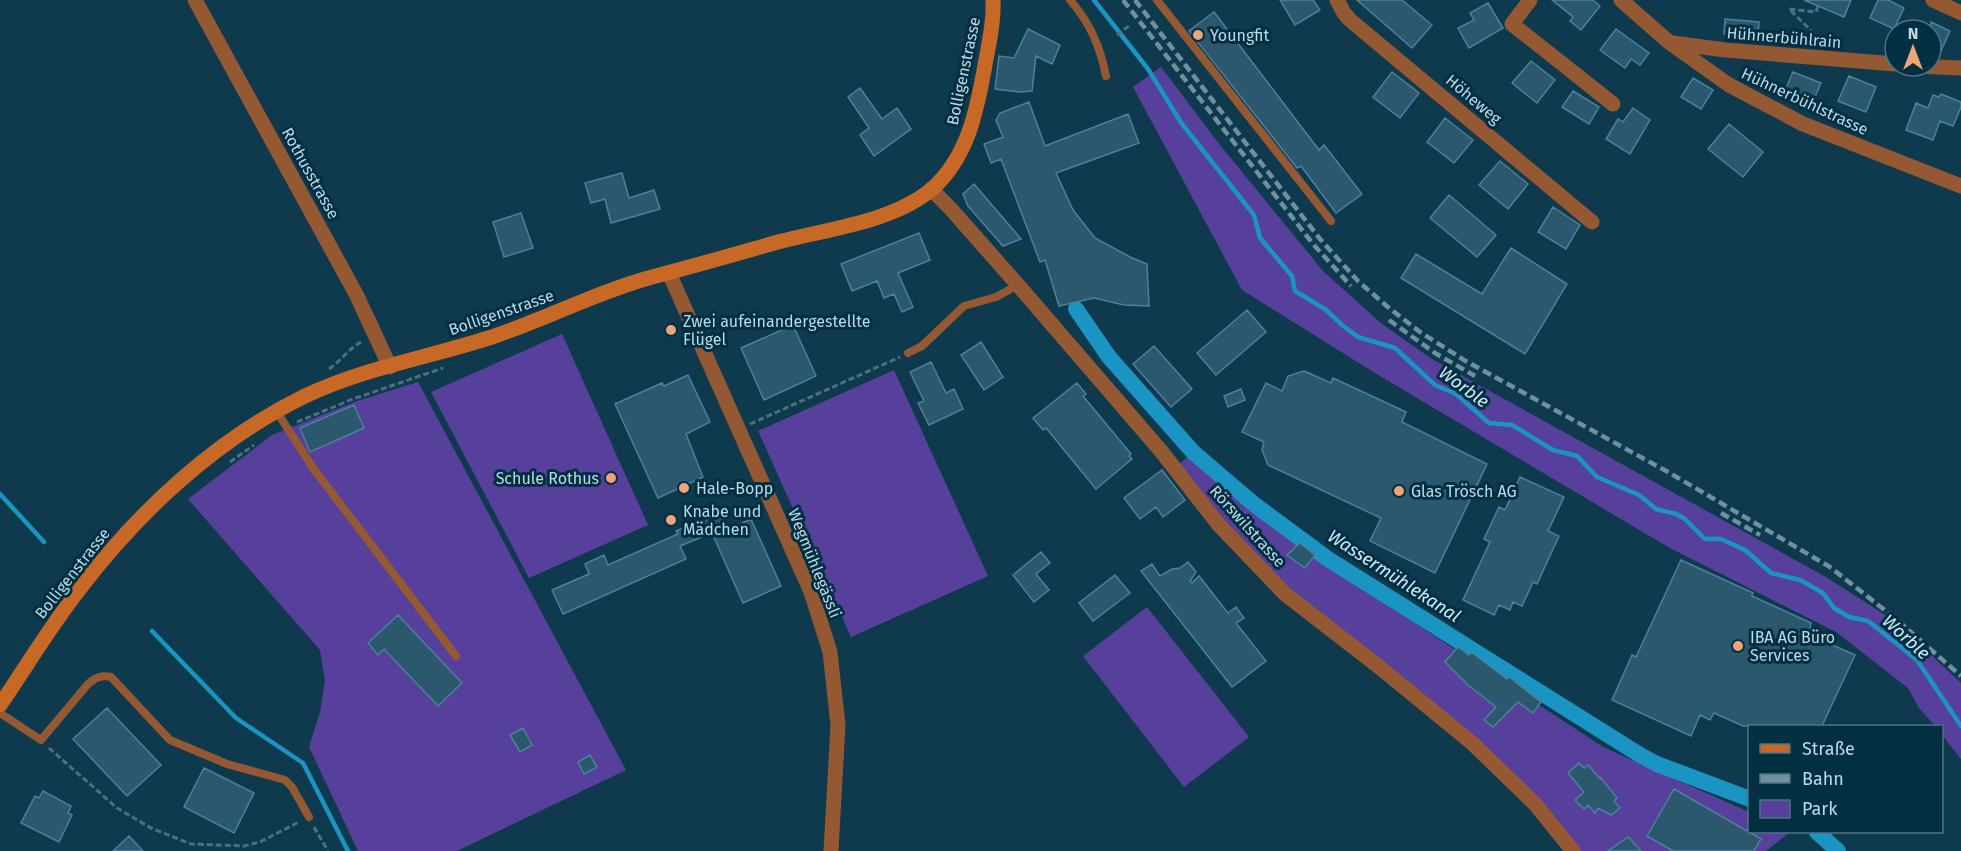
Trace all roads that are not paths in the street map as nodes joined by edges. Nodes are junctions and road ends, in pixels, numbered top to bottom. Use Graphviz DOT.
graph roads {
  1 [pos="195,0"];
  2 [pos="993,0"];
  3 [pos="1070,0"];
  4 [pos="1156,0"];
  5 [pos="1337,0"];
  6 [pos="1530,0"];
  7 [pos="1621,0"];
  8 [pos="1933,0"];
  9 [pos="1961,13"];
  10 [pos="1670,43"];
  11 [pos="1883,63"];
  12 [pos="1943,67"];
  13 [pos="1961,68"];
  14 [pos="1106,76"];
  15 [pos="1613,104"];
  16 [pos="1961,186"];
  17 [pos="931,189"];
  18 [pos="1330,220"];
  19 [pos="1592,222"];
  20 [pos="669,273"];
  21 [pos="1018,285"];
  22 [pos="908,353"];
  23 [pos="390,367"];
  24 [pos="277,412"];
  25 [pos="456,656"];
  26 [pos="0,705"];
  27 [pos="0,713"];
  28 [pos="309,817"];
  29 [pos="831,851"];
  30 [pos="1573,851"];
  1 -- 23 [label="street, Rothusstrasse"];
  2 -- 17 [label="main road, Bolligenstrasse"];
  3 -- 14 [label="lane"];
  4 -- 18 [label="lane"];
  5 -- 19 [label="street, Höheweg"];
  6 -- 15 [label="street"];
  7 -- 10 [label="street, Hühnerbühlstrasse"];
  8 -- 9 [label="street"];
  10 -- 11 [label="street, Hühnerbühlrain"];
  10 -- 16 [label="street, Hühnerbühlstrasse"];
  12 -- 13 [label="street"];
  17 -- 20 [label="main road, Bolligenstrasse"];
  17 -- 21 [label="street, Rörswilstrasse"];
  20 -- 23 [label="main road, Bolligenstrasse"];
  20 -- 29 [label="street, Wegmühlegässli"];
  21 -- 22 [label="lane"];
  21 -- 30 [label="street, Rörswilstrasse"];
  23 -- 24 [label="main road, Bolligenstrasse"];
  24 -- 25 [label="lane"];
  24 -- 26 [label="main road, Bolligenstrasse"];
  27 -- 28 [label="lane"];
}
